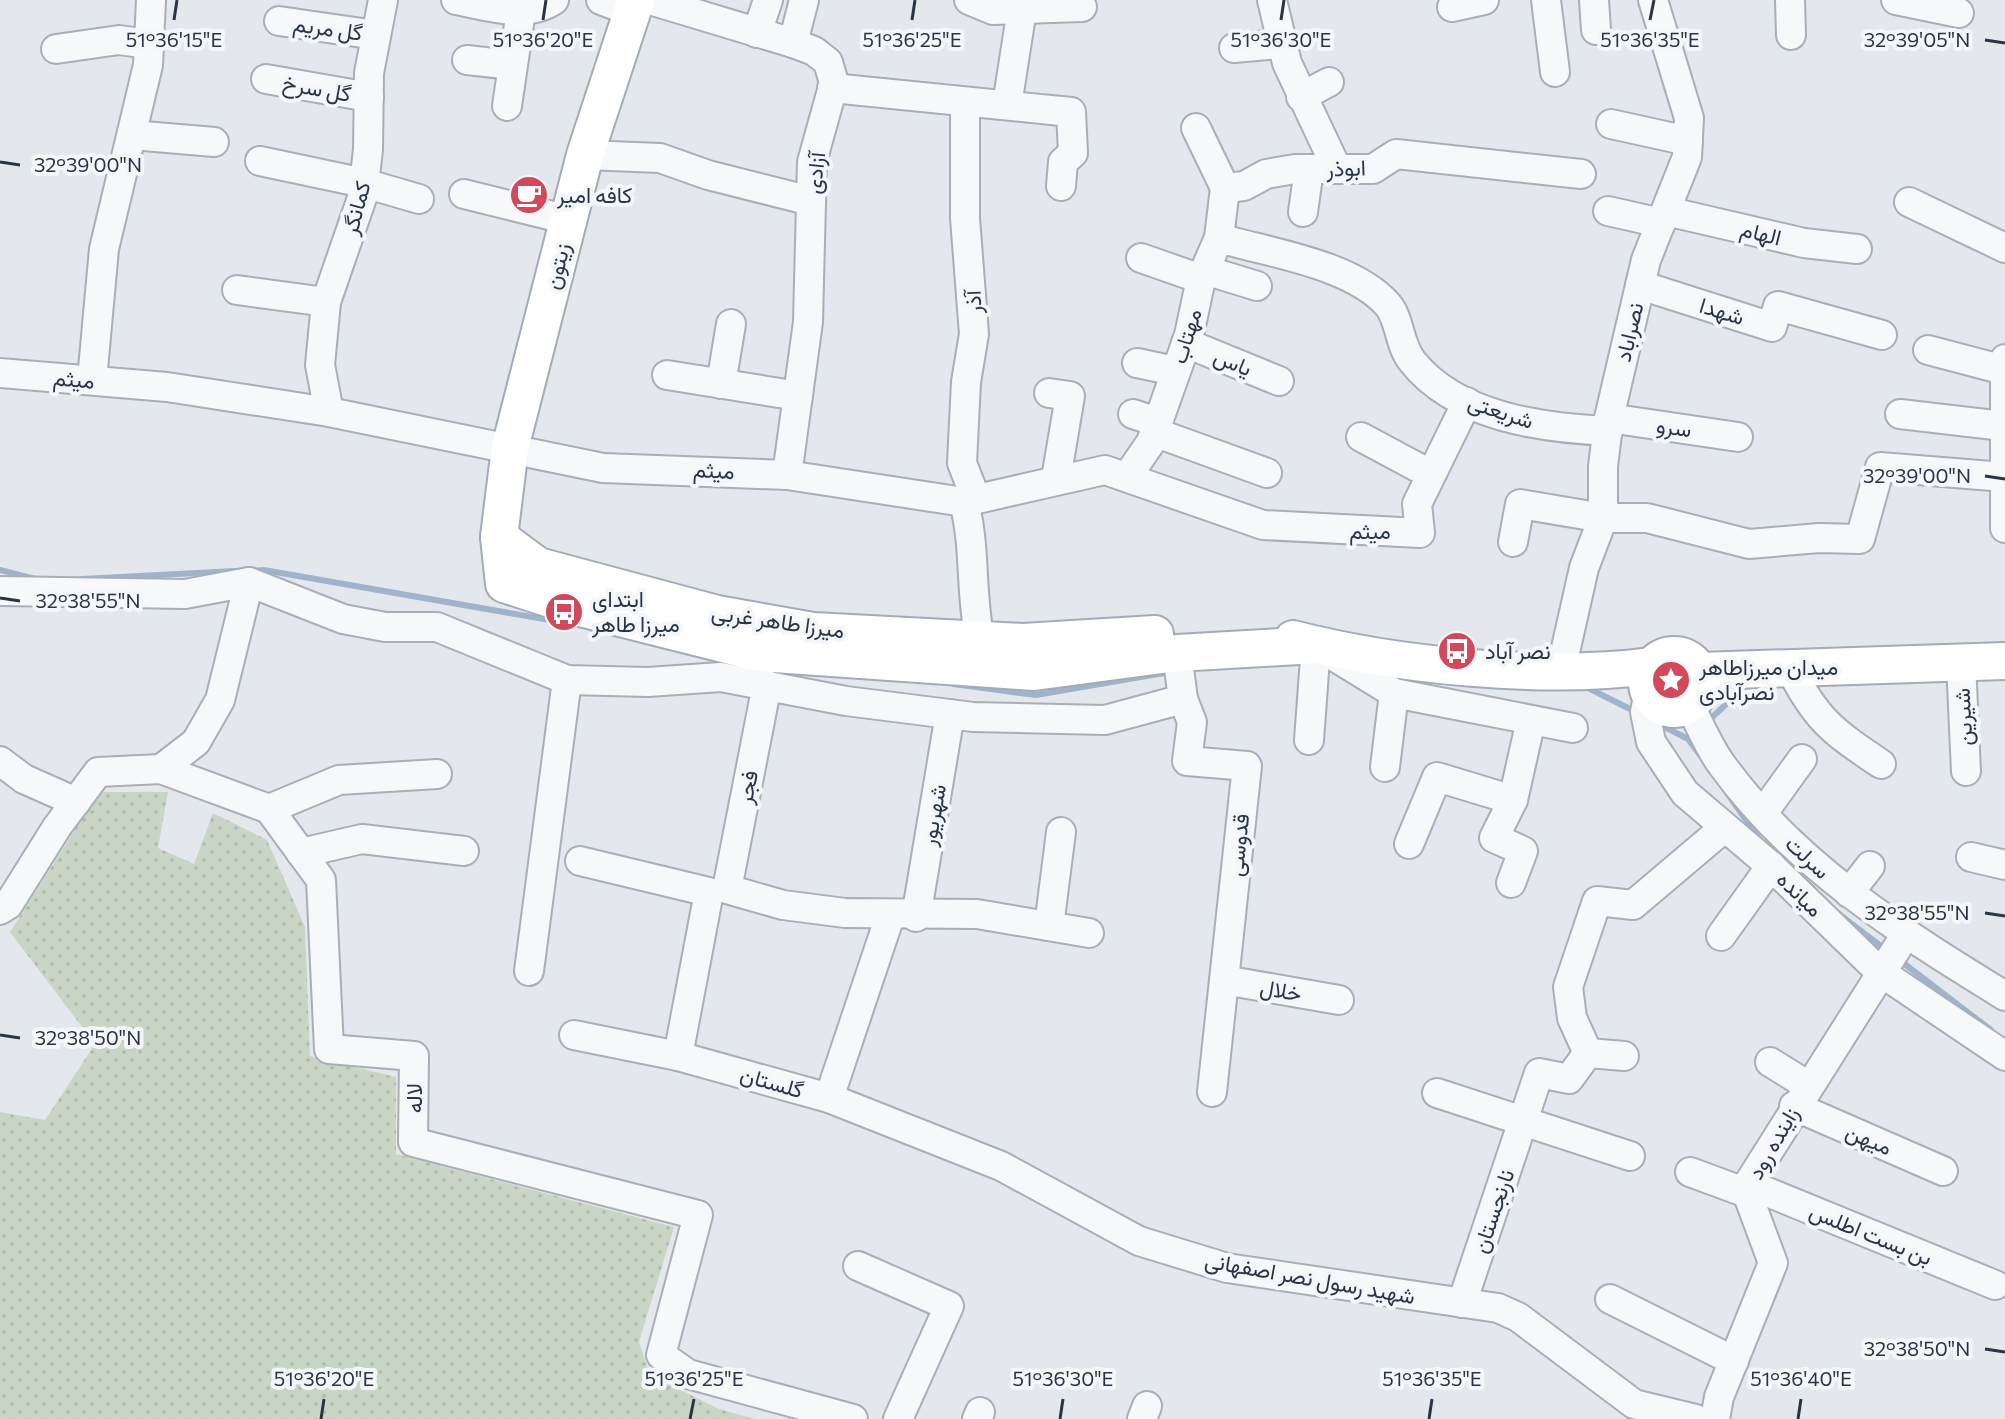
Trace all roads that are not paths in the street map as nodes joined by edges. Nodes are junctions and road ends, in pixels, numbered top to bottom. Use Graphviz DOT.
graph roads {
  1 [pos="151,0"];
  2 [pos="383,0"];
  3 [pos="456,0"];
  4 [pos="554,0"];
  5 [pos="768,0"];
  6 [pos="804,0"];
  7 [pos="969,0"];
  8 [pos="1272,0"];
  9 [pos="1484,0"];
  10 [pos="1546,0"];
  11 [pos="1594,0"];
  12 [pos="1653,0"];
  13 [pos="1790,0"];
  14 [pos="1896,0"];
  15 [pos="630,3"];
  16 [pos="1082,7"];
  17 [pos="1452,7"];
  18 [pos="1022,9"];
  19 [pos="521,11"];
  20 [pos="1959,13"];
  21 [pos="279,21"];
  22 [pos="1596,30"];
  23 [pos="757,33"];
  24 [pos="376,35"];
  25 [pos="1791,35"];
  26 [pos="793,43"];
  27 [pos="149,44"];
  28 [pos="1281,44"];
  29 [pos="1234,48"];
  30 [pos="56,49"];
  31 [pos="467,60"];
  32 [pos="512,65"];
  33 [pos="1555,72"];
  34 [pos="266,79"];
  35 [pos="1329,82"];
  36 [pos="832,88"];
  37 [pos="369,97"];
  38 [pos="1301,97"];
  39 [pos="965,103"];
  40 [pos="1007,105"];
  41 [pos="507,106"];
  42 [pos="1611,124"];
  43 [pos="1196,128"];
  44 [pos="132,135"];
  45 [pos="1688,141"];
  46 [pos="214,142"];
  47 [pos="585,155"];
  48 [pos="260,161"];
  49 [pos="1323,169"];
  50 [pos="1581,174"];
  51 [pos="364,183"];
  52 [pos="1061,186"];
  53 [pos="1225,188"];
  54 [pos="464,194"];
  55 [pos="419,199"];
  56 [pos="811,201"];
  57 [pos="1909,202"];
  58 [pos="1608,211"];
  59 [pos="1303,212"];
  60 [pos="1663,217"];
  61 [pos="569,220"];
  62 [pos="1219,238"];
  63 [pos="2005,248"];
  64 [pos="1857,249"];
  65 [pos="1141,258"];
  66 [pos="1203,274"];
  67 [pos="1640,285"];
  68 [pos="1257,286"];
  69 [pos="237,290"];
  70 [pos="326,302"];
  71 [pos="731,324"];
  72 [pos="1882,335"];
  73 [pos="1186,343"];
  74 [pos="1928,350"];
  75 [pos="2005,359"];
  76 [pos="1137,363"];
  77 [pos="2004,370"];
  78 [pos="1175,371"];
  79 [pos="0,373"];
  80 [pos="667,375"];
  81 [pos="92,380"];
  82 [pos="1279,381"];
  83 [pos="721,384"];
  84 [pos="1049,393"];
  85 [pos="798,396"];
  86 [pos="1467,402"];
  87 [pos="329,412"];
  88 [pos="1900,414"];
  89 [pos="1148,422"];
  90 [pos="1609,424"];
  91 [pos="2003,426"];
  92 [pos="1361,437"];
  93 [pos="1738,437"];
  94 [pos="510,448"];
  95 [pos="2005,467"];
  96 [pos="1267,473"];
  97 [pos="1430,474"];
  98 [pos="787,475"];
  99 [pos="1127,477"];
  100 [pos="2005,477"];
  101 [pos="1056,479"];
  102 [pos="970,500"];
  103 [pos="1603,518"];
  104 [pos="2005,528"];
  105 [pos="499,537"];
  106 [pos="1513,542"];
  107 [pos="249,582"];
  108 [pos="0,591"];
  109 [pos="980,640"];
  110 [pos="1316,645"];
  111 [pos="1177,653"];
  112 [pos="2005,661"];
  113 [pos="1961,663"];
  114 [pos="1789,666"];
  115 [pos="1561,670"];
  116 [pos="567,680"];
  117 [pos="767,685"];
  118 [pos="1696,691"];
  119 [pos="1394,693"];
  120 [pos="1647,697"];
  121 [pos="1183,699"];
  122 [pos="950,714"];
  123 [pos="1531,720"];
  124 [pos="1573,728"];
  125 [pos="1309,740"];
  126 [pos="1802,759"];
  127 [pos="0,761"];
  128 [pos="1881,764"];
  129 [pos="1385,767"];
  130 [pos="161,769"];
  131 [pos="1966,771"];
  132 [pos="437,774"];
  133 [pos="1513,800"];
  134 [pos="76,802"];
  135 [pos="269,809"];
  136 [pos="1763,813"];
  137 [pos="1724,828"];
  138 [pos="1061,832"];
  139 [pos="1409,844"];
  140 [pos="464,851"];
  141 [pos="301,853"];
  142 [pos="1971,857"];
  143 [pos="580,861"];
  144 [pos="2005,865"];
  145 [pos="1771,866"];
  146 [pos="1870,866"];
  147 [pos="1511,883"];
  148 [pos="1849,893"];
  149 [pos="0,910"];
  150 [pos="903,916"];
  151 [pos="1049,926"];
  152 [pos="1089,933"];
  153 [pos="1721,936"];
  154 [pos="1892,953"];
  155 [pos="529,971"];
  156 [pos="1224,980"];
  157 [pos="2005,996"];
  158 [pos="1339,1000"];
  159 [pos="574,1035"];
  160 [pos="1588,1053"];
  161 [pos="678,1056"];
  162 [pos="1624,1056"];
  163 [pos="2005,1056"];
  164 [pos="1770,1062"];
  165 [pos="1212,1092"];
  166 [pos="1437,1093"];
  167 [pos="1801,1096"];
  168 [pos="829,1098"];
  169 [pos="1523,1120"];
  170 [pos="1630,1156"];
  171 [pos="1943,1171"];
  172 [pos="1690,1172"];
  173 [pos="1748,1188"];
  174 [pos="858,1266"];
  175 [pos="1995,1285"];
  176 [pos="1610,1299"];
  177 [pos="1462,1303"];
  178 [pos="1734,1361"];
  179 [pos="853,1419"];
  180 [pos="898,1419"];
  181 [pos="1696,1419"];
  182 [pos="1715,1419"];
  1 -- 27 [label="street"];
  2 -- 24 [label="street, کمانگر"];
  3 -- 19 [label="street"];
  4 -- 19 [label="street"];
  5 -- 23 [label="street"];
  6 -- 26 [label="street"];
  7 -- 18 [label="street"];
  8 -- 28 [label="street"];
  9 -- 17 [label="street"];
  10 -- 33 [label="street"];
  11 -- 22 [label="street"];
  12 -- 45 [label="street, نصراباد"];
  13 -- 25 [label="street"];
  14 -- 20 [label="street"];
  15 -- 23 [label="street"];
  15 -- 47 [label="main road, زیتون"];
  16 -- 18 [label="street"];
  18 -- 40 [label="street"];
  19 -- 32 [label="street"];
  21 -- 24 [label="street, گل مریم"];
  23 -- 26 [label="street"];
  24 -- 37 [label="street, کمانگر"];
  26 -- 36 [label="street"];
  27 -- 30 [label="street"];
  27 -- 44 [label="street"];
  28 -- 29 [label="street"];
  28 -- 38 [label="street"];
  31 -- 32 [label="street"];
  32 -- 41 [label="street"];
  34 -- 37 [label="street, گل سرخ"];
  35 -- 38 [label="street"];
  36 -- 39 [label="street"];
  36 -- 56 [label="street, آزادی"];
  37 -- 51 [label="street, کمانگر"];
  38 -- 49 [label="street"];
  39 -- 40 [label="street"];
  39 -- 102 [label="street, آذر"];
  40 -- 52 [label="street"];
  42 -- 45 [label="street"];
  43 -- 53 [label="street"];
  44 -- 46 [label="street"];
  44 -- 81 [label="street"];
  45 -- 60 [label="street, نصراباد"];
  47 -- 56 [label="street"];
  47 -- 61 [label="main road, زیتون"];
  48 -- 51 [label="street"];
  49 -- 50 [label="street, ابوذر"];
  49 -- 53 [label="street, ابوذر"];
  49 -- 59 [label="street"];
  51 -- 55 [label="street"];
  51 -- 70 [label="street, کمانگر"];
  53 -- 62 [label="street, مهتاب"];
  54 -- 61 [label="street"];
  56 -- 85 [label="street, آزادی"];
  57 -- 63 [label="street"];
  58 -- 60 [label="street, الهام"];
  60 -- 64 [label="street, الهام"];
  60 -- 67 [label="street, نصراباد"];
  61 -- 94 [label="main road, زیتون"];
  62 -- 66 [label="street, مهتاب"];
  62 -- 86 [label="street, شریعتی"];
  65 -- 66 [label="street"];
  66 -- 68 [label="street"];
  66 -- 73 [label="street, مهتاب"];
  67 -- 72 [label="street, شهدا"];
  67 -- 90 [label="street, نصراباد"];
  69 -- 70 [label="street"];
  70 -- 87 [label="street, کمانگر"];
  71 -- 83 [label="street"];
  73 -- 78 [label="street, مهتاب"];
  73 -- 82 [label="street, یاس"];
  74 -- 77 [label="street"];
  75 -- 77 [label="street"];
  76 -- 78 [label="street"];
  77 -- 91 [label="street"];
  78 -- 89 [label="street, مهتاب"];
  79 -- 81 [label="street, میثم"];
  80 -- 83 [label="street"];
  81 -- 87 [label="street, میثم"];
  83 -- 85 [label="street"];
  84 -- 101 [label="street"];
  85 -- 98 [label="street, آزادی"];
  86 -- 90 [label="street, شریعتی"];
  86 -- 97 [label="street"];
  87 -- 94 [label="street, میثم"];
  88 -- 91 [label="street"];
  89 -- 96 [label="street"];
  89 -- 99 [label="street, مهتاب"];
  90 -- 93 [label="street, سرو"];
  90 -- 103 [label="street, نصراباد"];
  91 -- 95 [label="street"];
  92 -- 97 [label="street"];
  94 -- 98 [label="street, میثم"];
  94 -- 105 [label="main road, زیتون"];
  95 -- 100 [label="street"];
  97 -- 99 [label="street, میثم"];
  98 -- 102 [label="street, میثم"];
  99 -- 101 [label="street, میثم"];
  100 -- 103 [label="street"];
  100 -- 104 [label="street"];
  101 -- 102 [label="street, میثم"];
  102 -- 109 [label="street, آذر"];
  103 -- 106 [label="street"];
  103 -- 115 [label="street, نصراباد"];
  105 -- 109 [label="main road, میرزا طاهر غربی"];
  105 -- 111 [label="main road, میرزا طاهر غربی"];
  107 -- 108 [label="street"];
  107 -- 116 [label="street"];
  107 -- 130 [label="street"];
  109 -- 110 [label="main road, میرزا طاهر غربی"];
  110 -- 111 [label="main road, میرزا طاهر غربی"];
  110 -- 115 [label="main road, میرزا طاهر غربی"];
  110 -- 119 [label="street"];
  110 -- 125 [label="street"];
  111 -- 121 [label="street, قدوسی"];
  112 -- 113 [label="main road"];
  113 -- 114 [label="main road"];
  113 -- 131 [label="street, شیرین"];
  114 -- 118 [label="main road"];
  114 -- 128 [label="street"];
  115 -- 120 [label="main road, میرزا طاهر غربی"];
  116 -- 117 [label="street"];
  116 -- 155 [label="street"];
  117 -- 122 [label="street"];
  117 -- 150 [label="street, فجر"];
  118 -- 120 [label="main road, میرزا طاهر غربی"];
  118 -- 120 [label="main road, میرزا طاهر غربی"];
  118 -- 136 [label="street, سرلت"];
  119 -- 123 [label="street"];
  119 -- 129 [label="street"];
  120 -- 137 [label="street, میانده"];
  121 -- 122 [label="street"];
  121 -- 156 [label="street, قدوسی"];
  122 -- 150 [label="street, شهریور"];
  123 -- 124 [label="street"];
  123 -- 133 [label="street"];
  126 -- 136 [label="street"];
  127 -- 134 [label="street"];
  130 -- 134 [label="street"];
  130 -- 135 [label="street"];
  132 -- 135 [label="street"];
  133 -- 139 [label="street"];
  133 -- 147 [label="street"];
  134 -- 149 [label="street"];
  135 -- 141 [label="street, لاله"];
  136 -- 148 [label="street, سرلت"];
  137 -- 145 [label="street, میانده"];
  137 -- 160 [label="street"];
  138 -- 151 [label="street"];
  140 -- 141 [label="street"];
  141 -- 179 [label="street, لاله"];
  142 -- 144 [label="street"];
  143 -- 161 [label="street"];
  145 -- 153 [label="street"];
  145 -- 154 [label="street, میانده"];
  146 -- 148 [label="street"];
  148 -- 154 [label="street, سرلت"];
  150 -- 151 [label="street"];
  150 -- 168 [label="street, گلستان"];
  151 -- 152 [label="street"];
  154 -- 157 [label="street, سرلت"];
  154 -- 163 [label="street, میانده"];
  154 -- 167 [label="street, زاینده رود"];
  156 -- 158 [label="street, خلال"];
  156 -- 165 [label="street, قدوسی"];
  159 -- 161 [label="street, گلستان"];
  160 -- 162 [label="street"];
  160 -- 169 [label="street, نارنجستان"];
  161 -- 168 [label="street, گلستان"];
  164 -- 167 [label="street, میهن"];
  166 -- 169 [label="street"];
  167 -- 171 [label="street, میهن"];
  167 -- 173 [label="street, زاینده رود"];
  168 -- 177 [label="street, شهید رسول نصر اصفهانی"];
  169 -- 170 [label="street"];
  169 -- 177 [label="street, نارنجستان"];
  172 -- 173 [label="street, بن بست اطلس"];
  173 -- 175 [label="street, بن بست اطلس"];
  173 -- 178 [label="street, زاینده رود"];
  174 -- 180 [label="street"];
  176 -- 178 [label="street"];
  177 -- 181 [label="street, شهید رسول نصر اصفهانی"];
  178 -- 182 [label="street, زاینده رود"];
}
